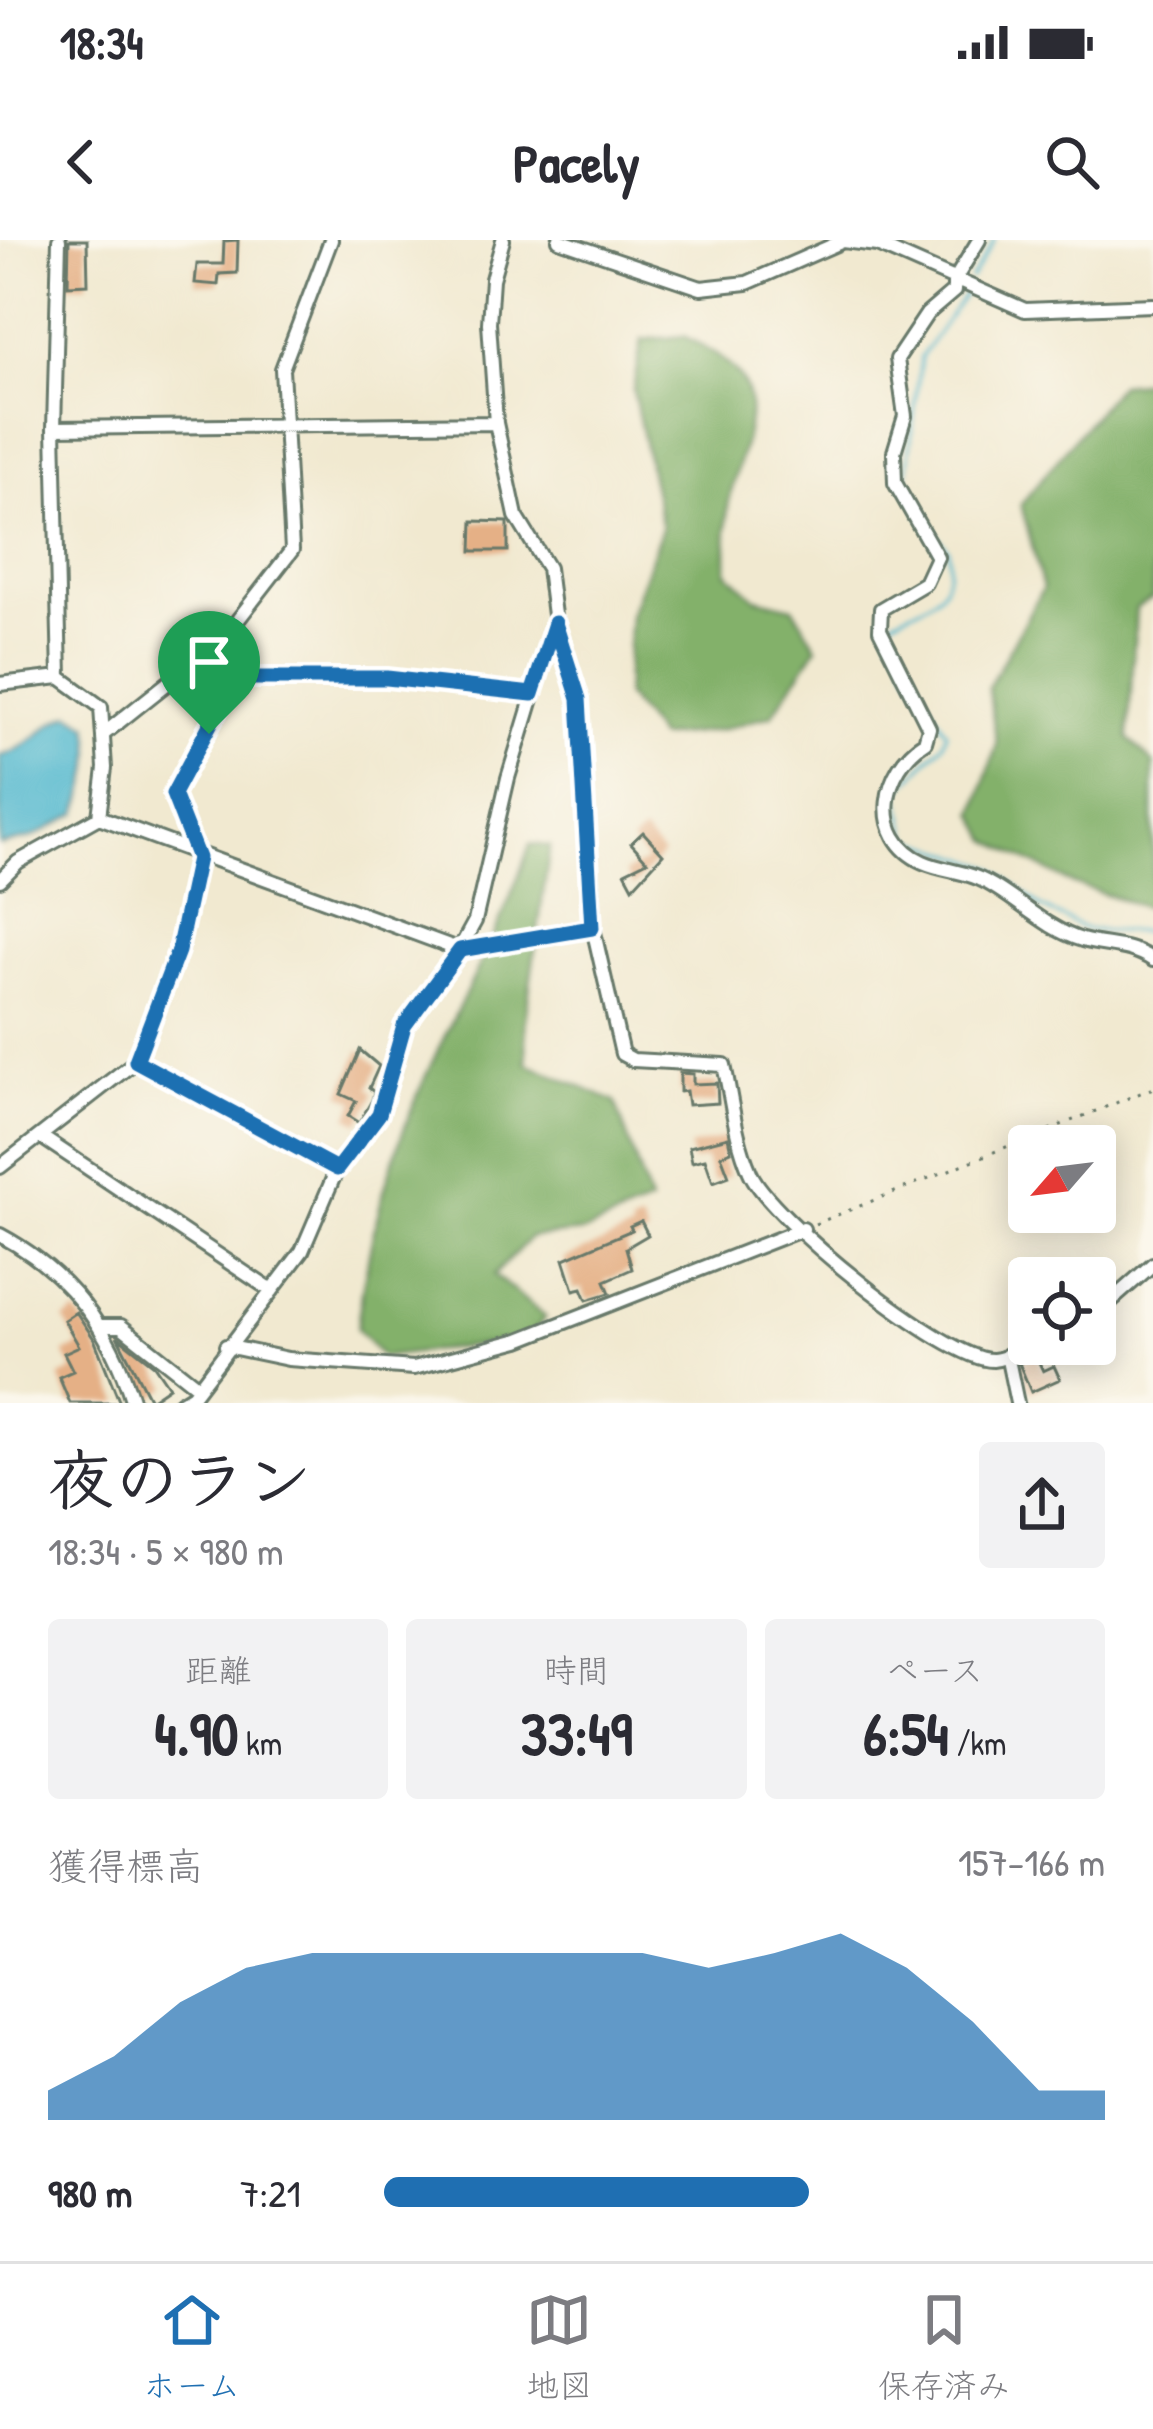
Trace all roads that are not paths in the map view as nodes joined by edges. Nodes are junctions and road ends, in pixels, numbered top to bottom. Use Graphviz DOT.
graph roads {
  1 [pos="59,240"];
  2 [pos="331,240"];
  3 [pos="503,240"];
  4 [pos="559,240"];
  5 [pos="979,240"];
  6 [pos="843,241"];
  7 [pos="954,281"];
  8 [pos="1153,305"];
  9 [pos="496,423"];
  10 [pos="54,428"];
  11 [pos="282,428"];
  12 [pos="555,623"];
  13 [pos="60,677"];
  14 [pos="0,684"];
  15 [pos="532,694"];
  16 [pos="105,733"];
  17 [pos="99,817"];
  18 [pos="198,858"];
  19 [pos="0,880"];
  20 [pos="592,928"];
  21 [pos="460,950"];
  22 [pos="1153,960"];
  23 [pos="136,1061"];
  24 [pos="40,1136"];
  25 [pos="0,1167"];
  26 [pos="337,1169"];
  27 [pos="802,1229"];
  28 [pos="0,1235"];
  29 [pos="1153,1264"];
  30 [pos="272,1291"];
  31 [pos="1116,1297"];
  32 [pos="101,1326"];
  33 [pos="226,1346"];
  34 [pos="1007,1355"];
  35 [pos="198,1387"];
  36 [pos="133,1403"];
  37 [pos="180,1403"];
  38 [pos="1017,1403"];
  1 -- 10 [label="street"];
  2 -- 11 [label="street"];
  3 -- 9 [label="street"];
  4 -- 6 [label="street"];
  5 -- 7 [label="street"];
  6 -- 7 [label="street"];
  7 -- 8 [label="street"];
  7 -- 22 [label="street"];
  9 -- 11 [label="street"];
  9 -- 12 [label="street"];
  10 -- 11 [label="street"];
  10 -- 13 [label="street"];
  11 -- 16 [label="street"];
  12 -- 15 [label="street"];
  12 -- 20 [label="street"];
  13 -- 14 [label="street"];
  13 -- 16 [label="street"];
  15 -- 18 [label="street"];
  15 -- 21 [label="street"];
  16 -- 17 [label="street"];
  17 -- 18 [label="street"];
  17 -- 19 [label="street"];
  18 -- 21 [label="street"];
  18 -- 23 [label="street"];
  20 -- 21 [label="street"];
  20 -- 27 [label="street"];
  21 -- 26 [label="street"];
  23 -- 24 [label="street"];
  23 -- 26 [label="street"];
  24 -- 25 [label="street"];
  24 -- 30 [label="street"];
  26 -- 30 [label="street"];
  27 -- 33 [label="street"];
  27 -- 34 [label="street"];
  28 -- 32 [label="street"];
  29 -- 31 [label="street"];
  30 -- 33 [label="street"];
  32 -- 35 [label="street"];
  32 -- 36 [label="street"];
  33 -- 35 [label="street"];
  34 -- 38 [label="street"];
  35 -- 37 [label="street"];
}
